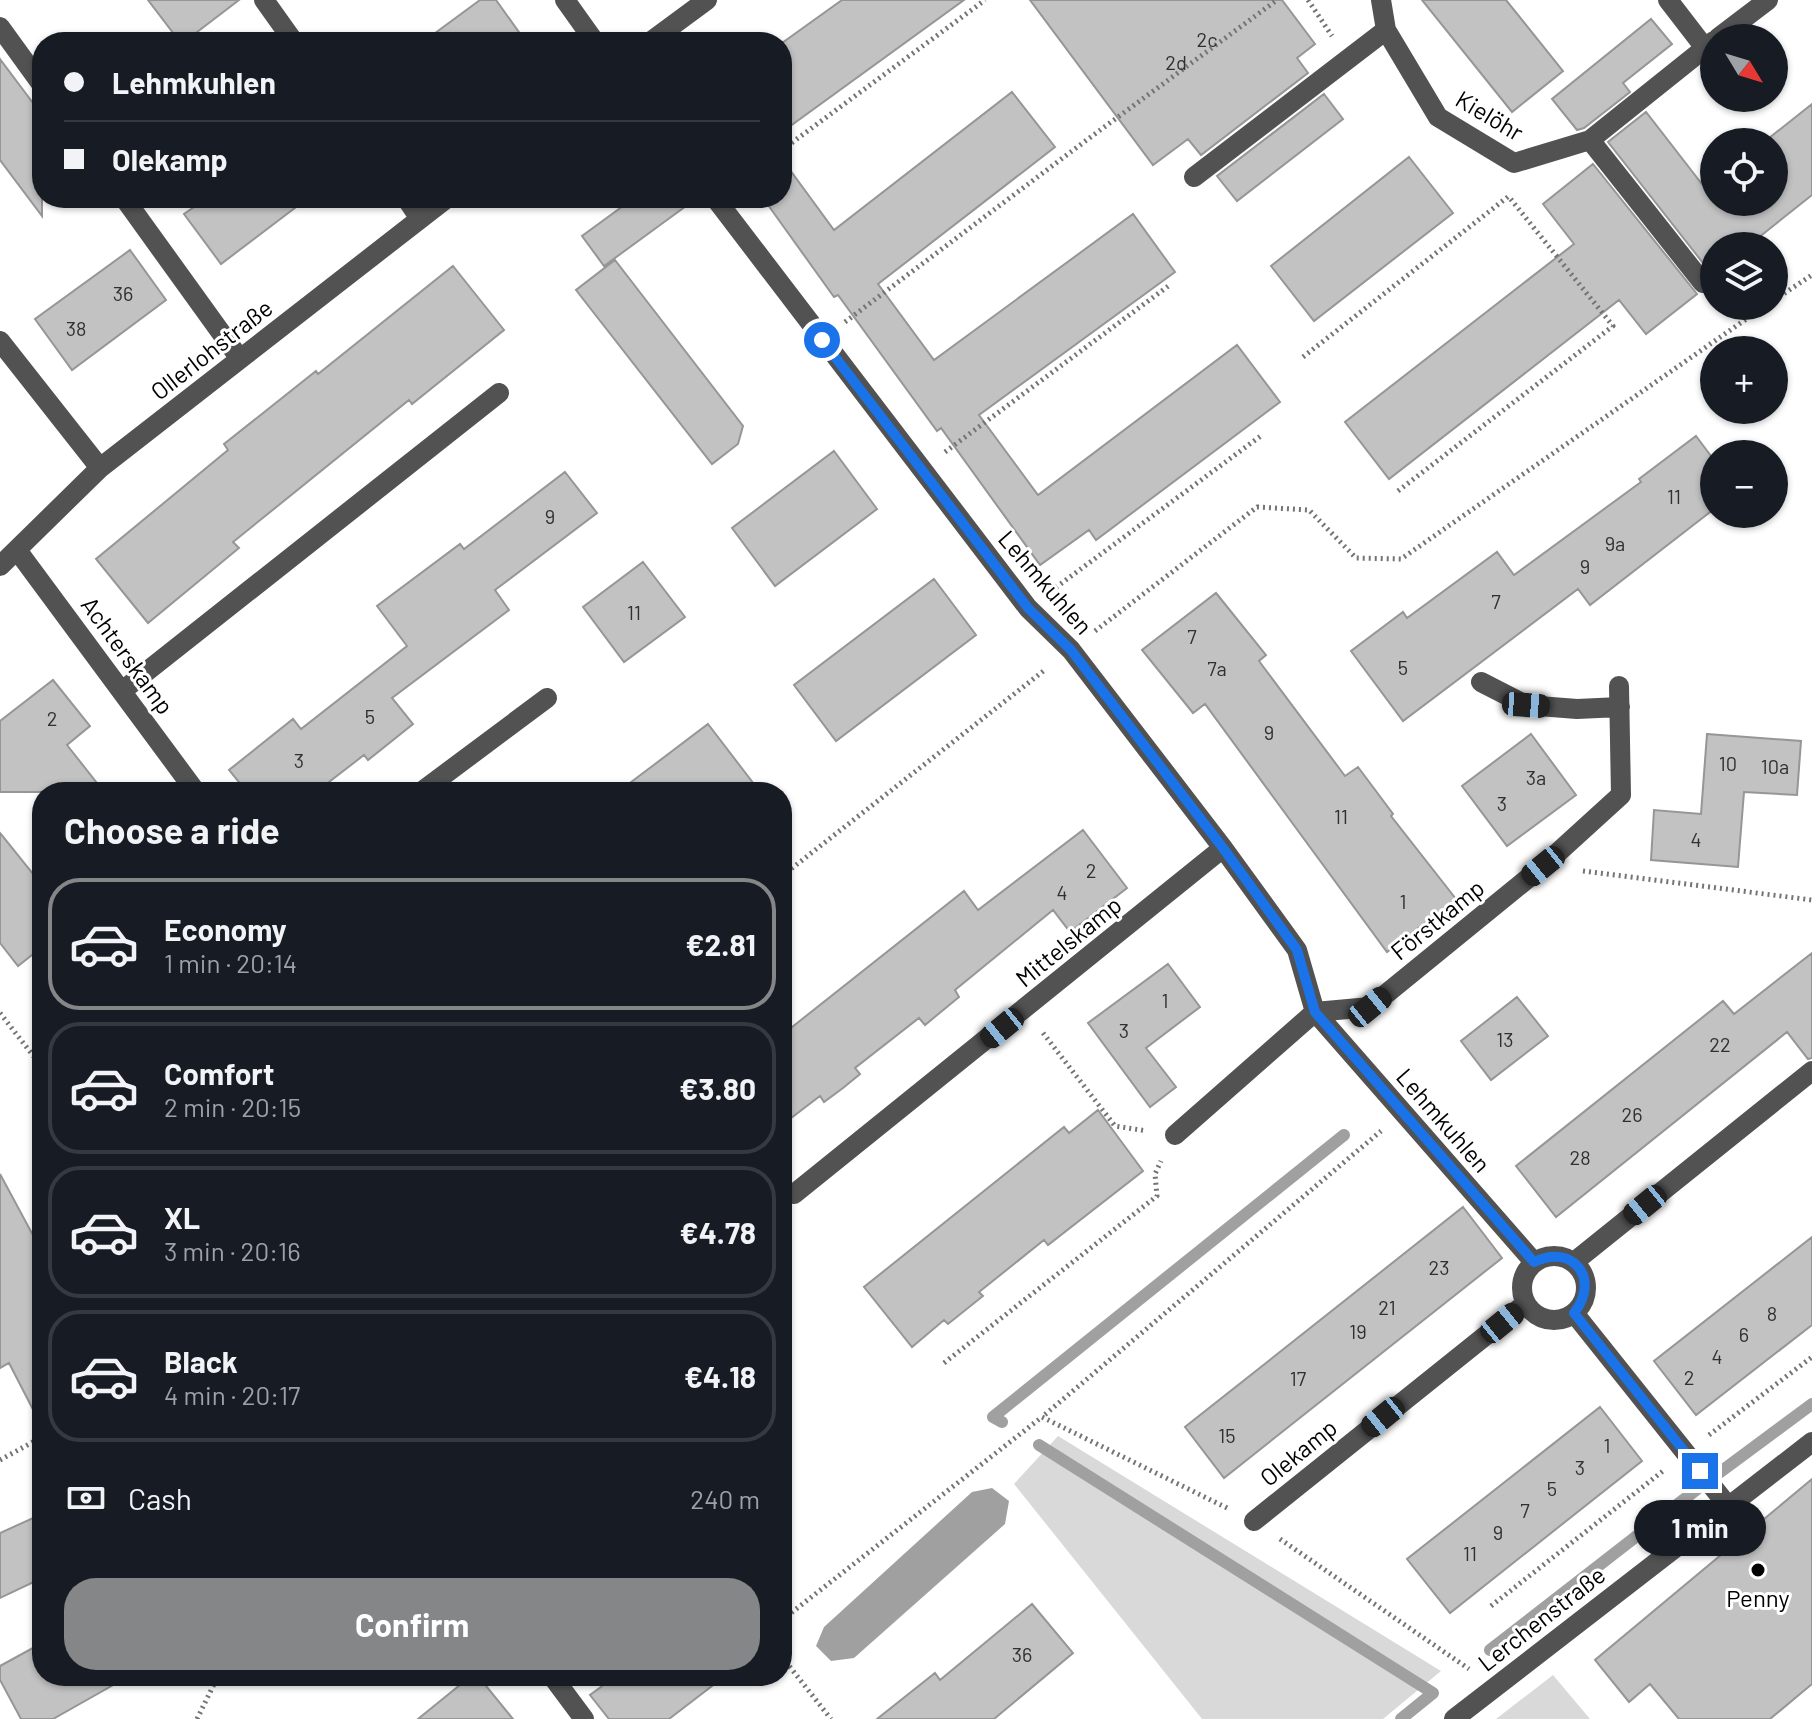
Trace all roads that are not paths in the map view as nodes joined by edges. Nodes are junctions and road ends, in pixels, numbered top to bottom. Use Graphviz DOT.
graph roads {
  1 [pos="264,0"];
  2 [pos="565,0"];
  3 [pos="707,0"];
  4 [pos="1381,0"];
  5 [pos="1668,0"];
  6 [pos="1768,0"];
  7 [pos="1736,24"];
  8 [pos="0,27"];
  9 [pos="1386,30"];
  10 [pos="1700,31"];
  11 [pos="287,32"];
  12 [pos="588,32"];
  13 [pos="664,32"];
  14 [pos="1700,52"];
  15 [pos="32,71"];
  16 [pos="1590,140"];
  17 [pos="1194,177"];
  18 [pos="131,208"];
  19 [pos="413,208"];
  20 [pos="434,208"];
  21 [pos="723,208"];
  22 [pos="420,219"];
  23 [pos="1700,279"];
  24 [pos="0,341"];
  25 [pos="240,359"];
  26 [pos="499,393"];
  27 [pos="100,468"];
  28 [pos="8,553"];
  29 [pos="0,566"];
  30 [pos="1481,682"];
  31 [pos="1619,686"];
  32 [pos="122,691"];
  33 [pos="547,698"];
  34 [pos="1620,707"];
  35 [pos="189,782"];
  36 [pos="434,782"];
  37 [pos="1223,848"];
  38 [pos="1315,1012"];
  39 [pos="1812,1071"];
  40 [pos="1175,1135"];
  41 [pos="794,1194"];
  42 [pos="1534,1262"];
  43 [pos="1574,1262"];
  44 [pos="1525,1304"];
  45 [pos="1574,1313"];
  46 [pos="1812,1442"];
  47 [pos="1728,1506"];
  48 [pos="1254,1521"];
  49 [pos="559,1686"];
  50 [pos="584,1719"];
  51 [pos="1454,1719"];
  1 -- 11 [label="street"];
  2 -- 12 [label="street"];
  3 -- 13 [label="street"];
  4 -- 9 [label="street, Kielöhr"];
  5 -- 10 [label="street"];
  6 -- 7 [label="street, Kielöhr"];
  8 -- 15 [label="street"];
  9 -- 16 [label="street, Kielöhr"];
  9 -- 17 [label="street"];
  14 -- 16 [label="street, Kielöhr"];
  16 -- 23 [label="street"];
  18 -- 25 [label="street"];
  19 -- 22 [label="street"];
  20 -- 22 [label="street, Ollerlohstraße"];
  21 -- 37 [label="street, Lehmkuhlen"];
  22 -- 25 [label="street, Ollerlohstraße"];
  24 -- 27 [label="street"];
  25 -- 27 [label="street, Ollerlohstraße"];
  26 -- 32 [label="street"];
  27 -- 28 [label="street, Ollerlohstraße"];
  28 -- 29 [label="street, Ollerlohstraße"];
  28 -- 32 [label="street, Achterskamp"];
  30 -- 34 [label="street"];
  31 -- 34 [label="street, Förstkamp"];
  32 -- 35 [label="street, Achterskamp"];
  33 -- 36 [label="street"];
  34 -- 38 [label="street, Förstkamp"];
  37 -- 38 [label="street, Lehmkuhlen"];
  37 -- 41 [label="street, Mittelskamp"];
  38 -- 40 [label="street"];
  38 -- 42 [label="street, Lehmkuhlen"];
  39 -- 43 [label="street"];
  42 -- 43 [label="street"];
  42 -- 44 [label="street"];
  43 -- 45 [label="street"];
  44 -- 45 [label="street"];
  44 -- 48 [label="street, Olekamp"];
  45 -- 47 [label="street"];
  46 -- 47 [label="street, Lerchenstraße"];
  47 -- 51 [label="street, Lerchenstraße"];
  49 -- 50 [label="street"];
}
